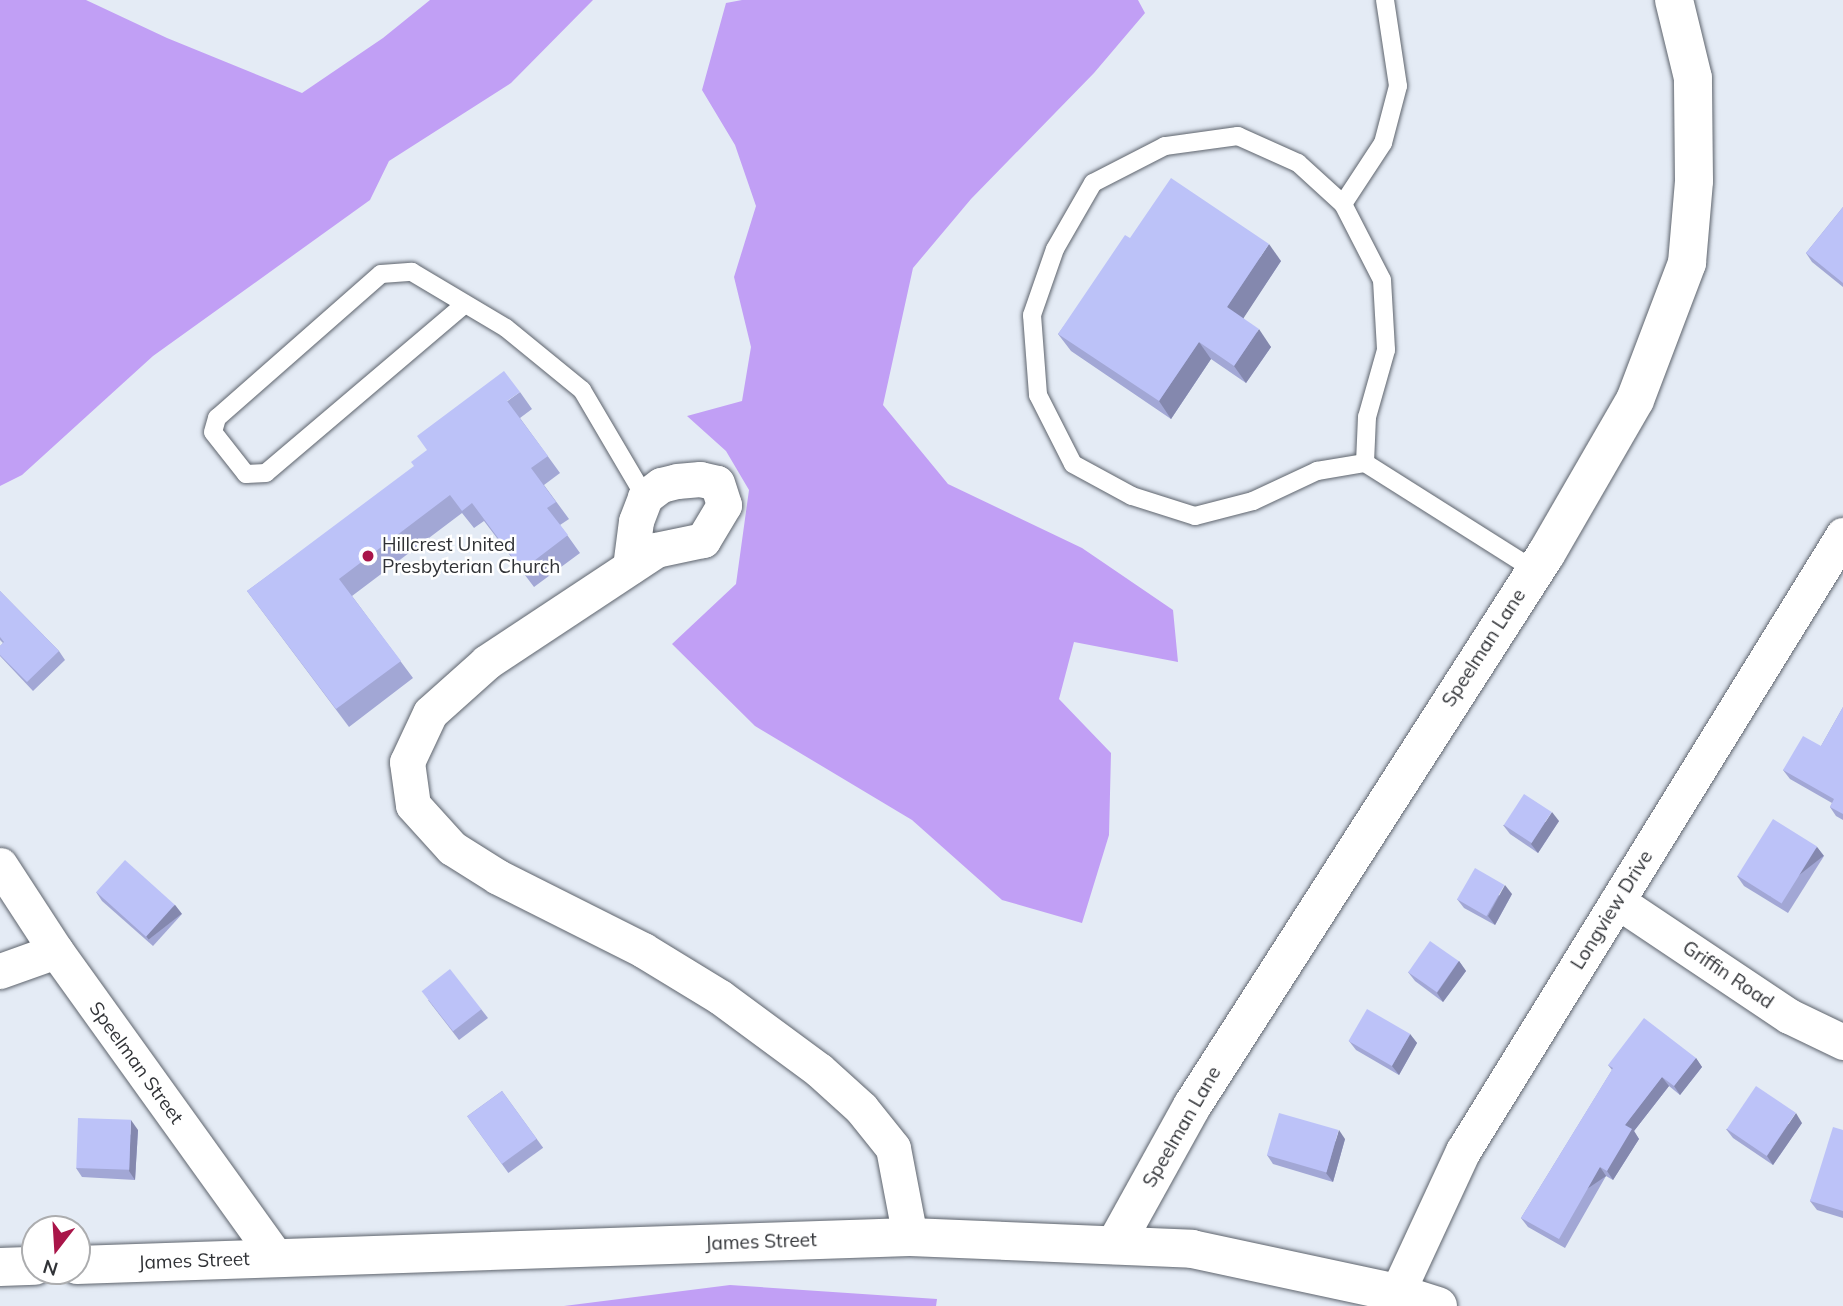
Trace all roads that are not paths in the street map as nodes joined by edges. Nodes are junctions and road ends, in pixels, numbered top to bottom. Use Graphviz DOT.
graph roads {
  1 [pos="1385,0"];
  2 [pos="1674,0"];
  3 [pos="1343,204"];
  4 [pos="465,304"];
  5 [pos="1365,463"];
  6 [pos="645,497"];
  7 [pos="1843,535"];
  8 [pos="631,566"];
  9 [pos="1534,570"];
  10 [pos="0,865"];
  11 [pos="1617,901"];
  12 [pos="56,951"];
  13 [pos="0,971"];
  14 [pos="1843,1042"];
  15 [pos="911,1237"];
  16 [pos="1115,1245"];
  17 [pos="277,1258"];
  18 [pos="91,1265"];
  19 [pos="21,1266"];
  20 [pos="0,1267"];
  21 [pos="1397,1293"];
  22 [pos="1438,1306"];
  1 -- 3 [label="lane"];
  2 -- 9 [label="street, Speelman Lane"];
  3 -- 5 [label="lane"];
  3 -- 5 [label="lane"];
  4 -- 4 [label="lane"];
  4 -- 6 [label="lane"];
  5 -- 9 [label="lane"];
  6 -- 8 [label="street"];
  6 -- 8 [label="street"];
  7 -- 11 [label="street, Longview Drive"];
  8 -- 15 [label="street"];
  9 -- 16 [label="street, Speelman Lane"];
  10 -- 12 [label="street, Speelman Street"];
  11 -- 14 [label="street, Griffin Road"];
  11 -- 21 [label="street, Longview Drive"];
  12 -- 13 [label="street"];
  12 -- 17 [label="street, Speelman Street"];
  15 -- 16 [label="street, James Street"];
  15 -- 17 [label="street, James Street"];
  16 -- 21 [label="street, James Street"];
  17 -- 18 [label="street, James Street"];
  19 -- 20 [label="street"];
  21 -- 22 [label="street, James Street"];
}
